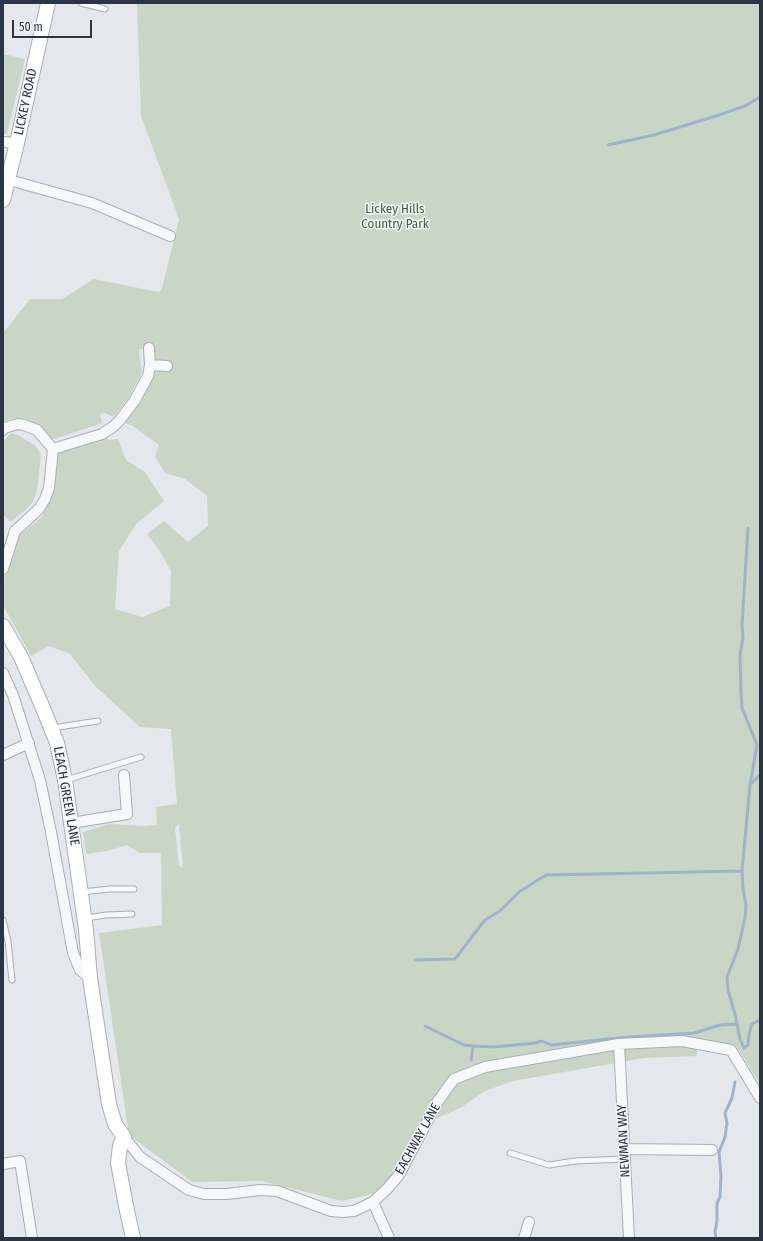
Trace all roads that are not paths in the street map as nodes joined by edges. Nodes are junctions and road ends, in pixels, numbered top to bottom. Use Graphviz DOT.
graph roads {
  1 [pos="48,3"];
  2 [pos="82,3"];
  3 [pos="105,9"];
  4 [pos="3,142"];
  5 [pos="17,144"];
  6 [pos="9,180"];
  7 [pos="3,200"];
  8 [pos="170,236"];
  9 [pos="149,348"];
  10 [pos="150,365"];
  11 [pos="167,366"];
  12 [pos="3,430"];
  13 [pos="52,449"];
  14 [pos="3,569"];
  15 [pos="3,626"];
  16 [pos="3,673"];
  17 [pos="98,721"];
  18 [pos="51,728"];
  19 [pos="29,743"];
  20 [pos="3,755"];
  21 [pos="141,756"];
  22 [pos="124,775"];
  23 [pos="65,780"];
  24 [pos="71,823"];
  25 [pos="134,889"];
  26 [pos="81,892"];
  27 [pos="132,914"];
  28 [pos="85,918"];
  29 [pos="3,920"];
  30 [pos="90,978"];
  31 [pos="12,980"];
  32 [pos="619,1044"];
  33 [pos="760,1098"];
  34 [pos="124,1137"];
  35 [pos="712,1150"];
  36 [pos="510,1154"];
  37 [pos="625,1154"];
  38 [pos="3,1164"];
  39 [pos="373,1202"];
  40 [pos="529,1222"];
  41 [pos="32,1238"];
  42 [pos="133,1238"];
  43 [pos="390,1238"];
  44 [pos="524,1238"];
  45 [pos="629,1238"];
  1 -- 5 [label="street, LICKEY ROAD"];
  2 -- 3 [label="lane"];
  4 -- 5 [label="street"];
  5 -- 6 [label="street, LICKEY ROAD"];
  6 -- 7 [label="street, LICKEY ROAD"];
  6 -- 8 [label="street"];
  9 -- 10 [label="street"];
  10 -- 11 [label="street"];
  10 -- 13 [label="street"];
  12 -- 13 [label="street"];
  13 -- 14 [label="street"];
  15 -- 18 [label="street, LEACH GREEN LANE"];
  16 -- 19 [label="street, LEACH GREEN LANE"];
  17 -- 18 [label="lane"];
  18 -- 23 [label="street, LEACH GREEN LANE"];
  19 -- 20 [label="street"];
  19 -- 30 [label="street, LEACH GREEN LANE"];
  21 -- 23 [label="lane"];
  22 -- 24 [label="street"];
  23 -- 24 [label="street, LEACH GREEN LANE"];
  24 -- 26 [label="street, LEACH GREEN LANE"];
  25 -- 26 [label="lane"];
  26 -- 28 [label="street, LEACH GREEN LANE"];
  27 -- 28 [label="lane"];
  28 -- 30 [label="street, LEACH GREEN LANE"];
  29 -- 31 [label="lane"];
  30 -- 34 [label="street, LEACH GREEN LANE"];
  32 -- 33 [label="street, EACHWAY LANE"];
  32 -- 37 [label="street, NEWMAN WAY"];
  32 -- 39 [label="street, EACHWAY LANE"];
  34 -- 39 [label="street, EACHWAY LANE"];
  34 -- 42 [label="street"];
  35 -- 37 [label="street"];
  36 -- 37 [label="lane"];
  37 -- 45 [label="street, NEWMAN WAY"];
  38 -- 41 [label="street"];
  39 -- 43 [label="street"];
  40 -- 44 [label="street"];
}
